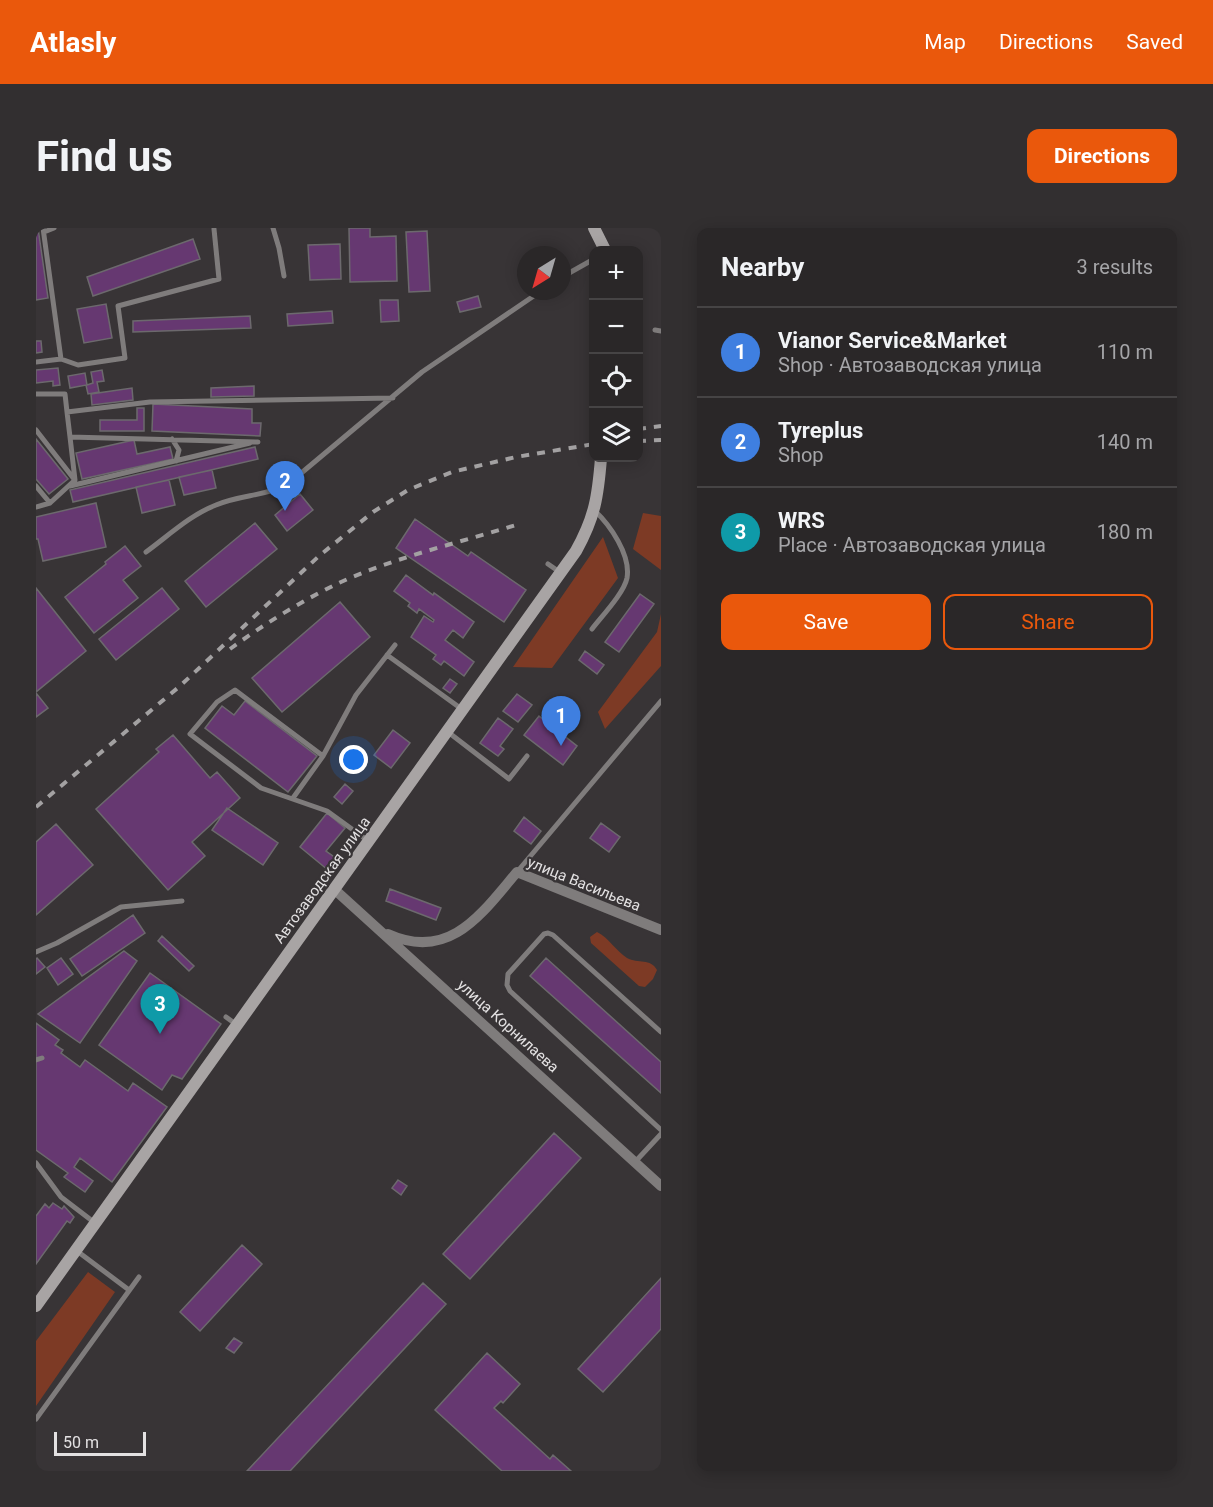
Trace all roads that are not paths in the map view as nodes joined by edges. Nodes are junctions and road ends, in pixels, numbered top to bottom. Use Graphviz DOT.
graph roads {
  1 [pos="54,228"];
  2 [pos="273,228"];
  3 [pos="594,228"];
  4 [pos="214,229"];
  5 [pos="44,230"];
  6 [pos="602,246"];
  7 [pos="589,262"];
  8 [pos="571,272"];
  9 [pos="284,276"];
  10 [pos="528,300"];
  11 [pos="61,359"];
  12 [pos="36,362"];
  13 [pos="36,394"];
  14 [pos="393,398"];
  15 [pos="68,412"];
  16 [pos="36,430"];
  17 [pos="70,437"];
  18 [pos="172,439"];
  19 [pos="176,461"];
  20 [pos="601,462"];
  21 [pos="75,480"];
  22 [pos="36,486"];
  23 [pos="70,486"];
  24 [pos="50,503"];
  25 [pos="36,507"];
  26 [pos="595,511"];
  27 [pos="146,552"];
  28 [pos="548,564"];
  29 [pos="561,573"];
  30 [pos="592,629"];
  31 [pos="395,645"];
  32 [pos="387,655"];
  33 [pos="661,701"];
  34 [pos="463,710"];
  35 [pos="447,732"];
  36 [pos="323,756"];
  37 [pos="527,756"];
  38 [pos="293,798"];
  39 [pos="369,841"];
  40 [pos="517,872"];
  41 [pos="334,889"];
  42 [pos="182,901"];
  43 [pos="380,930"];
  44 [pos="661,930"];
  45 [pos="36,952"];
  46 [pos="226,1017"];
  47 [pos="237,1025"];
  48 [pos="661,1032"];
  49 [pos="661,1132"];
  50 [pos="635,1162"];
  51 [pos="36,1163"];
  52 [pos="661,1186"];
  53 [pos="95,1223"];
  54 [pos="76,1250"];
  55 [pos="140,1277"];
  56 [pos="129,1290"];
  57 [pos="36,1305"];
  58 [pos="36,1419"];
  1 -- 5 [label="lane"];
  2 -- 9 [label="lane"];
  3 -- 6 [label="street"];
  4 -- 11 [label="lane"];
  5 -- 11 [label="lane"];
  7 -- 8 [label="lane"];
  10 -- 14 [label="lane"];
  11 -- 12 [label="lane"];
  13 -- 15 [label="lane"];
  14 -- 15 [label="lane"];
  14 -- 27 [label="lane"];
  15 -- 17 [label="lane"];
  16 -- 21 [label="lane"];
  17 -- 18 [label="lane"];
  17 -- 21 [label="lane"];
  18 -- 19 [label="lane"];
  18 -- 19 [label="lane"];
  19 -- 23 [label="lane"];
  20 -- 26 [label="street, Автозаводская улица"];
  21 -- 23 [label="lane"];
  22 -- 24 [label="lane"];
  23 -- 24 [label="lane"];
  24 -- 25 [label="lane"];
  26 -- 29 [label="street, Автозаводская улица"];
  26 -- 30 [label="lane"];
  28 -- 29 [label="lane"];
  29 -- 34 [label="street, Автозаводская улица"];
  31 -- 32 [label="lane"];
  32 -- 34 [label="lane"];
  32 -- 36 [label="lane"];
  33 -- 40 [label="lane"];
  34 -- 35 [label="street, Автозаводская улица"];
  35 -- 37 [label="lane"];
  35 -- 39 [label="street, Автозаводская улица"];
  36 -- 38 [label="lane"];
  36 -- 38 [label="lane"];
  38 -- 39 [label="lane"];
  39 -- 41 [label="street, Автозаводская улица"];
  40 -- 43 [label="street, улица Васильева"];
  40 -- 44 [label="street, улица Васильева"];
  41 -- 43 [label="street, улица Корнилаева"];
  41 -- 47 [label="street, Автозаводская улица"];
  42 -- 45 [label="lane"];
  43 -- 50 [label="street, улица Корнилаева"];
  46 -- 47 [label="lane"];
  47 -- 53 [label="street, Автозаводская улица"];
  48 -- 49 [label="lane"];
  49 -- 50 [label="lane"];
  50 -- 52 [label="street, улица Корнилаева"];
  51 -- 53 [label="lane"];
  53 -- 54 [label="street, Автозаводская улица"];
  54 -- 56 [label="lane"];
  54 -- 57 [label="street, Автозаводская улица"];
  55 -- 56 [label="lane"];
  56 -- 58 [label="lane"];
}
